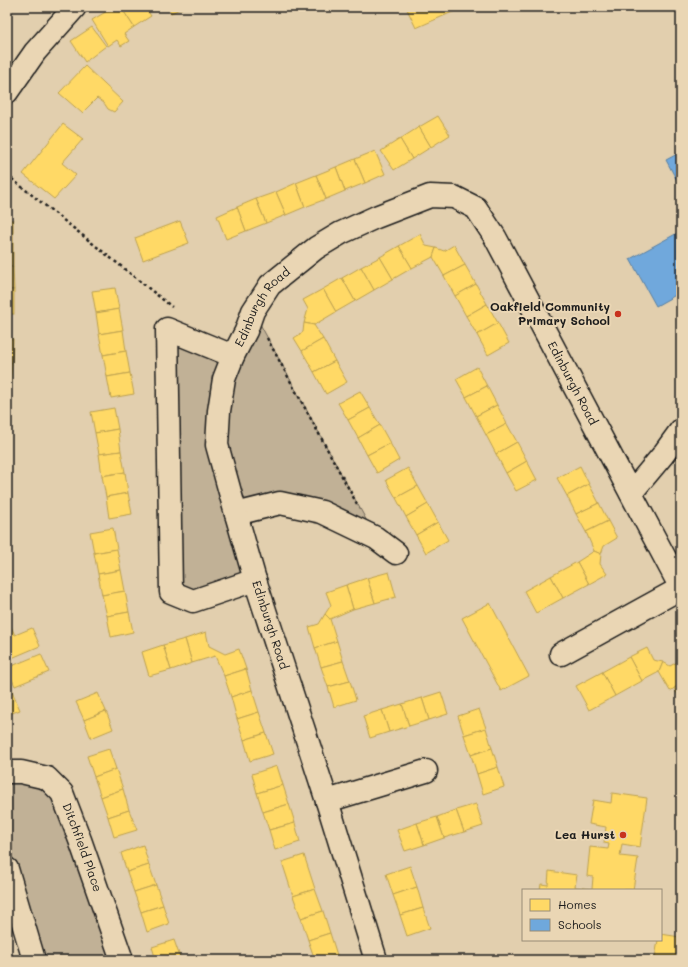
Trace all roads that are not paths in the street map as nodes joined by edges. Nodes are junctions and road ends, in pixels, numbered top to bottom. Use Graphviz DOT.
graph roads {
  1 [pos="75,7"];
  2 [pos="7,92"];
  3 [pos="233,356"];
  4 [pos="681,430"];
  5 [pos="632,493"];
  6 [pos="236,514"];
  7 [pos="396,553"];
  8 [pos="255,580"];
  9 [pos="681,588"];
  10 [pos="561,654"];
  11 [pos="426,771"];
  12 [pos="7,772"];
  13 [pos="327,801"];
  14 [pos="7,869"];
  15 [pos="34,960"];
  16 [pos="122,960"];
  17 [pos="376,960"];
  1 -- 2 [label="street"];
  3 -- 5 [label="street, Edinburgh Road"];
  3 -- 6 [label="street, Edinburgh Road"];
  3 -- 8 [label="street"];
  4 -- 5 [label="street"];
  5 -- 9 [label="street, Edinburgh Road"];
  6 -- 7 [label="street"];
  6 -- 8 [label="street, Edinburgh Road"];
  8 -- 13 [label="street, Edinburgh Road"];
  9 -- 10 [label="street"];
  11 -- 13 [label="street"];
  12 -- 16 [label="street, Ditchfield Place"];
  13 -- 17 [label="street, Edinburgh Road"];
  14 -- 15 [label="street"];
}
